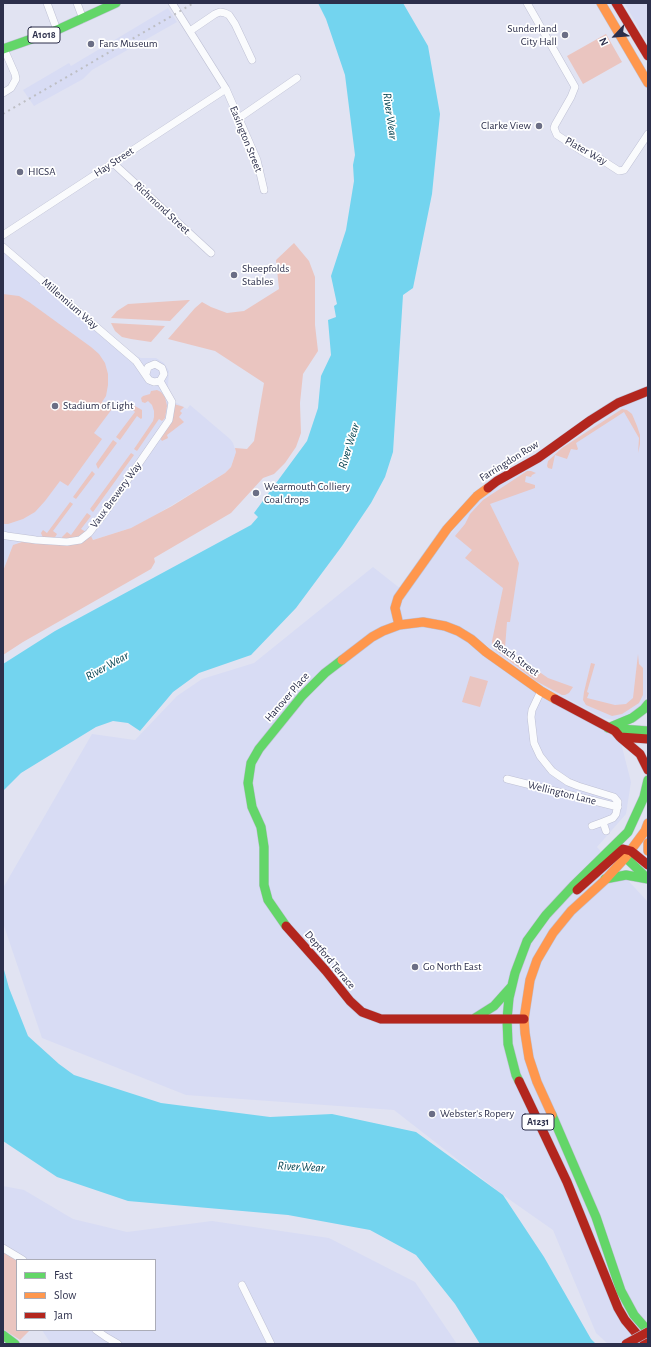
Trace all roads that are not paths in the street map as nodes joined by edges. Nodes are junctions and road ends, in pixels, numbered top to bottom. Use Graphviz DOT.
graph roads {
  1 [pos="48,3"];
  2 [pos="77,3"];
  3 [pos="116,3"];
  4 [pos="172,3"];
  5 [pos="527,3"];
  6 [pos="601,3"];
  7 [pos="616,3"];
  8 [pos="83,19"];
  9 [pos="57,30"];
  10 [pos="190,31"];
  11 [pos="3,49"];
  12 [pos="648,56"];
  13 [pos="252,60"];
  14 [pos="296,78"];
  15 [pos="648,83"];
  16 [pos="226,88"];
  17 [pos="3,93"];
  18 [pos="239,118"];
  19 [pos="648,134"];
  20 [pos="112,163"];
  21 [pos="264,190"];
  22 [pos="3,235"];
  23 [pos="3,247"];
  24 [pos="211,254"];
  25 [pos="136,361"];
  26 [pos="150,366"];
  27 [pos="146,374"];
  28 [pos="160,381"];
  29 [pos="648,391"];
  30 [pos="3,535"];
  31 [pos="399,626"];
  32 [pos="541,691"];
  33 [pos="648,704"];
  34 [pos="648,731"];
  35 [pos="615,732"];
  36 [pos="648,739"];
  37 [pos="648,770"];
  38 [pos="507,779"];
  39 [pos="648,780"];
  40 [pos="618,807"];
  41 [pos="258,819"];
  42 [pos="603,822"];
  43 [pos="648,823"];
  44 [pos="592,826"];
  45 [pos="606,830"];
  46 [pos="648,843"];
  47 [pos="624,850"];
  48 [pos="648,851"];
  49 [pos="648,865"];
  50 [pos="648,879"];
  51 [pos="605,880"];
  52 [pos="512,984"];
  53 [pos="507,1019"];
  54 [pos="524,1019"];
  55 [pos="471,1020"];
  56 [pos="3,1248"];
  57 [pos="21,1259"];
  58 [pos="242,1285"];
  59 [pos="97,1331"];
  60 [pos="648,1331"];
  61 [pos="3,1335"];
  62 [pos="15,1344"];
  63 [pos="118,1344"];
  64 [pos="271,1344"];
  65 [pos="626,1344"];
  66 [pos="648,1344"];
  1 -- 9 [label="street"];
  2 -- 8 [label="street"];
  3 -- 8 [label="main road, A1018"];
  4 -- 10 [label="street, Easington Street"];
  5 -- 19 [label="street, Plater Way"];
  6 -- 15 [label="main road"];
  7 -- 12 [label="main road"];
  8 -- 9 [label="main road, A1018"];
  9 -- 11 [label="main road, A1018"];
  10 -- 13 [label="street"];
  10 -- 16 [label="street, Easington Street"];
  11 -- 17 [label="street"];
  14 -- 18 [label="street"];
  16 -- 18 [label="street, Easington Street"];
  16 -- 20 [label="street, Hay Street"];
  18 -- 21 [label="street, Easington Street"];
  20 -- 22 [label="street, Hay Street"];
  20 -- 24 [label="street, Richmond Street"];
  23 -- 25 [label="street, Millennium Way"];
  25 -- 26 [label="street, Millennium Way"];
  25 -- 27 [label="street, Millennium Way"];
  26 -- 27 [label="street"];
  26 -- 28 [label="street"];
  27 -- 28 [label="street"];
  28 -- 30 [label="street, Vaux Brewery Way"];
  29 -- 31 [label="main road, Farringdon Row"];
  31 -- 32 [label="main road, Beach Street"];
  31 -- 41 [label="main road, Hanover Place"];
  32 -- 35 [label="main road, Beach Street"];
  32 -- 40 [label="street"];
  33 -- 35 [label="main road"];
  34 -- 35 [label="main road"];
  35 -- 36 [label="main road, Beach Street"];
  35 -- 37 [label="main road"];
  38 -- 40 [label="street, Wellington Lane"];
  39 -- 47 [label="main road, A1231"];
  40 -- 42 [label="street"];
  41 -- 55 [label="main road, Deptford Terrace"];
  42 -- 44 [label="street"];
  42 -- 45 [label="street"];
  43 -- 47 [label="main road, A1231"];
  46 -- 48 [label="main road"];
  47 -- 49 [label="main road"];
  47 -- 50 [label="main road"];
  47 -- 51 [label="main road, A1231"];
  47 -- 52 [label="main road, A1231"];
  50 -- 51 [label="main road"];
  51 -- 54 [label="main road, A1231"];
  52 -- 53 [label="main road, A1231"];
  52 -- 55 [label="main road"];
  53 -- 54 [label="main road, Deptford Terrace"];
  53 -- 55 [label="main road, Deptford Terrace"];
  53 -- 66 [label="main road, A1231"];
  54 -- 60 [label="main road, A1231"];
  56 -- 57 [label="street"];
  58 -- 64 [label="street"];
  59 -- 63 [label="street"];
  60 -- 65 [label="main road, bridge"];
  61 -- 62 [label="main road"];
}
